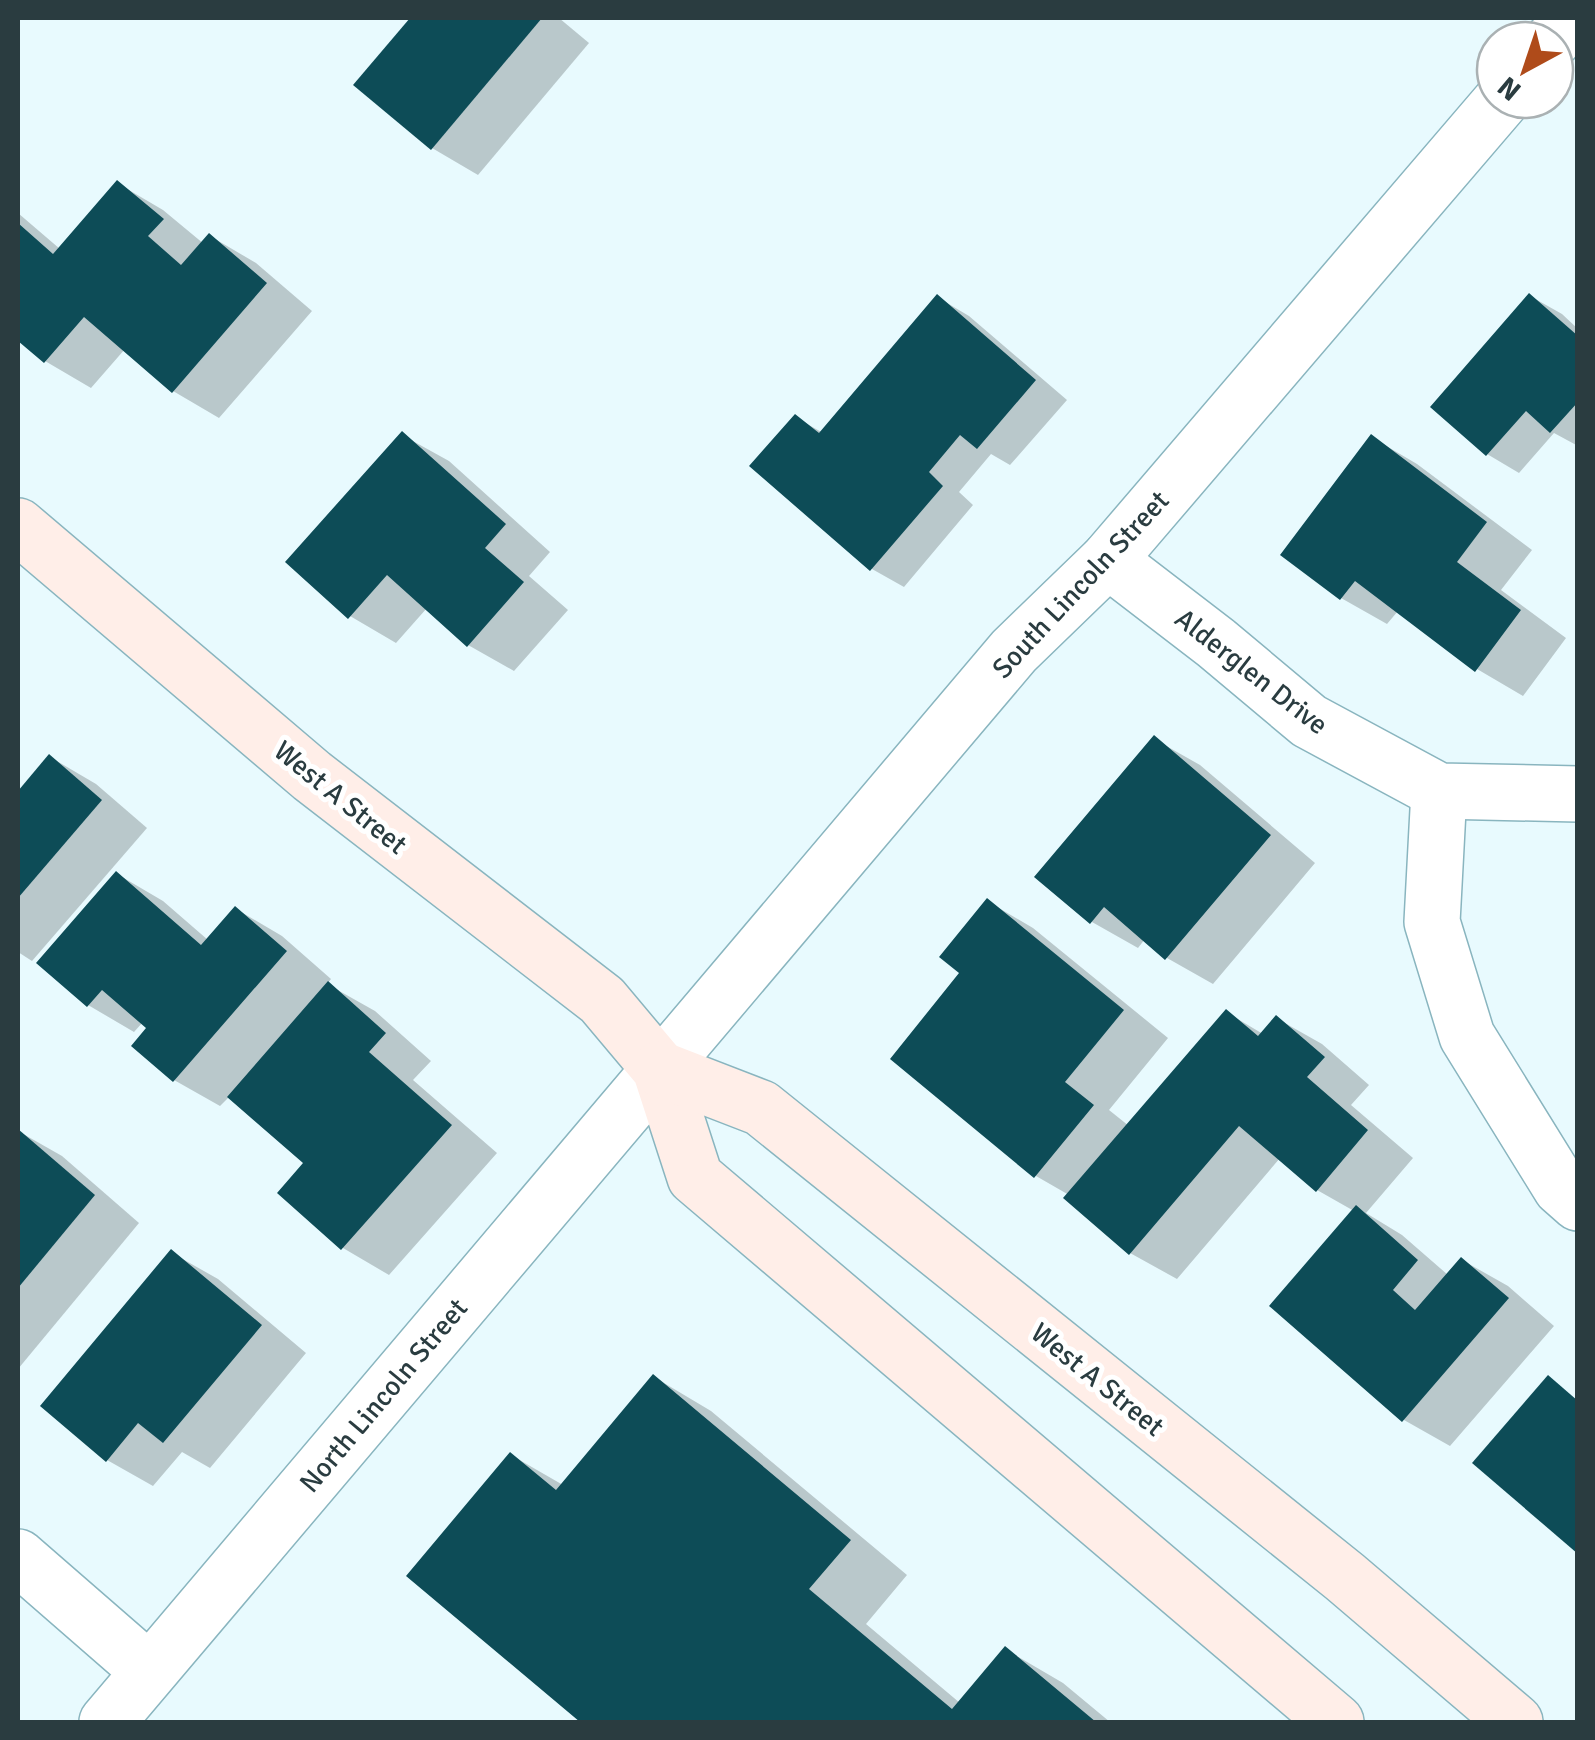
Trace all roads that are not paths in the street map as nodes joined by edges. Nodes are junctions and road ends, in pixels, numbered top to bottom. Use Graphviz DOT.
graph roads {
  1 [pos="1485,120"];
  2 [pos="18,526"];
  3 [pos="1108,560"];
  4 [pos="1439,791"];
  5 [pos="1578,794"];
  6 [pos="660,1070"];
  7 [pos="1578,1202"];
  8 [pos="18,1556"];
  9 [pos="149,1671"];
  10 [pos="107,1722"];
  11 [pos="1336,1722"];
  12 [pos="1514,1722"];
  1 -- 3 [label="street, South Lincoln Street"];
  2 -- 6 [label="main road, West A Street"];
  3 -- 4 [label="street, Alderglen Drive"];
  3 -- 6 [label="street, South Lincoln Street"];
  4 -- 5 [label="street, Alderglen Drive"];
  4 -- 7 [label="street"];
  6 -- 9 [label="street, North Lincoln Street"];
  6 -- 11 [label="main road, West A Street"];
  6 -- 12 [label="main road, West A Street"];
  8 -- 9 [label="street"];
  9 -- 10 [label="street, North Lincoln Street"];
}
